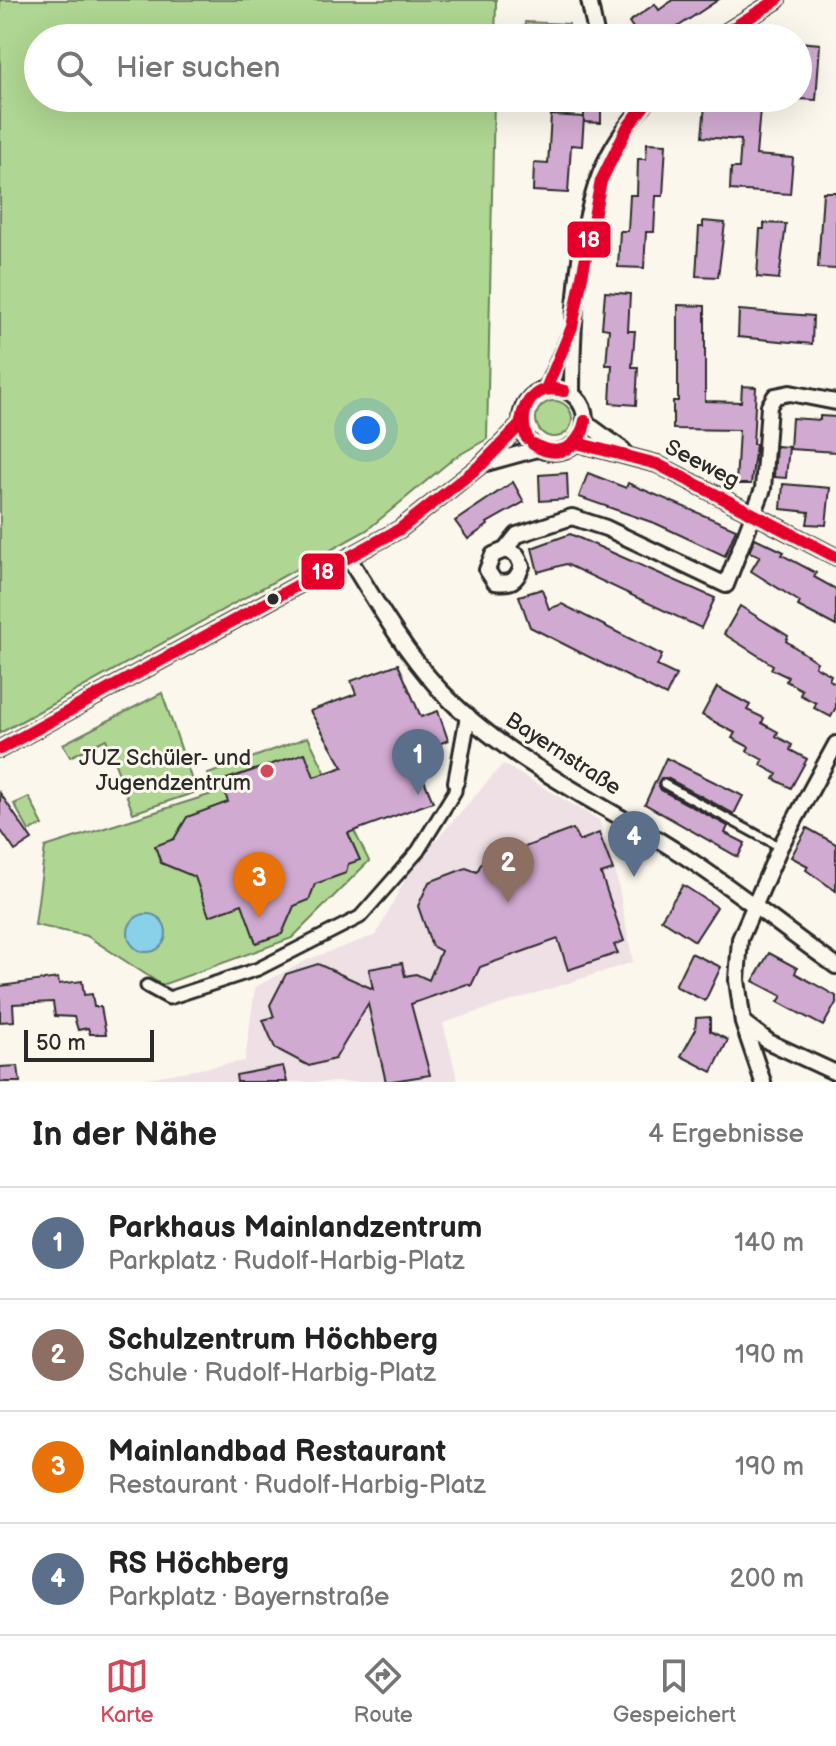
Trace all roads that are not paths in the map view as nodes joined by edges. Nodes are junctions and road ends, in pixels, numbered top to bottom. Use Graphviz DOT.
graph roads {
  1 [pos="589,0"];
  2 [pos="777,0"];
  3 [pos="594,24"];
  4 [pos="739,24"];
  5 [pos="640,112"];
  6 [pos="572,330"];
  7 [pos="546,389"];
  8 [pos="572,394"];
  9 [pos="836,402"];
  10 [pos="586,423"];
  11 [pos="521,424"];
  12 [pos="577,443"];
  13 [pos="537,449"];
  14 [pos="630,454"];
  15 [pos="482,464"];
  16 [pos="753,516"];
  17 [pos="505,550"];
  18 [pos="836,557"];
  19 [pos="350,560"];
  20 [pos="468,716"];
  21 [pos="836,744"];
  22 [pos="0,749"];
  23 [pos="456,782"];
  24 [pos="664,784"];
  25 [pos="780,847"];
  26 [pos="752,906"];
  27 [pos="836,966"];
  28 [pos="147,986"];
  29 [pos="743,1023"];
  30 [pos="836,1073"];
  31 [pos="763,1082"];
  1 -- 3 [label="street"];
  2 -- 4 [label="street"];
  5 -- 6 [label="street"];
  6 -- 7 [label="street"];
  6 -- 8 [label="street"];
  7 -- 8 [label="street"];
  7 -- 11 [label="street"];
  8 -- 10 [label="street"];
  9 -- 16 [label="street, Seeweg"];
  10 -- 12 [label="street"];
  10 -- 14 [label="street, Seeweg"];
  11 -- 13 [label="street"];
  11 -- 15 [label="street"];
  12 -- 13 [label="street"];
  12 -- 14 [label="street, Seeweg"];
  13 -- 15 [label="street"];
  14 -- 16 [label="street, Seeweg"];
  15 -- 19 [label="street"];
  16 -- 17 [label="street"];
  16 -- 18 [label="street, Seeweg"];
  19 -- 20 [label="street, Bayernstraße"];
  19 -- 22 [label="street"];
  20 -- 23 [label="street"];
  20 -- 26 [label="street, Bayernstraße"];
  21 -- 25 [label="street"];
  23 -- 28 [label="street"];
  24 -- 25 [label="lane"];
  25 -- 26 [label="street"];
  26 -- 27 [label="street, Bayernstraße"];
  26 -- 29 [label="street"];
  29 -- 30 [label="street"];
  29 -- 31 [label="street"];
}
